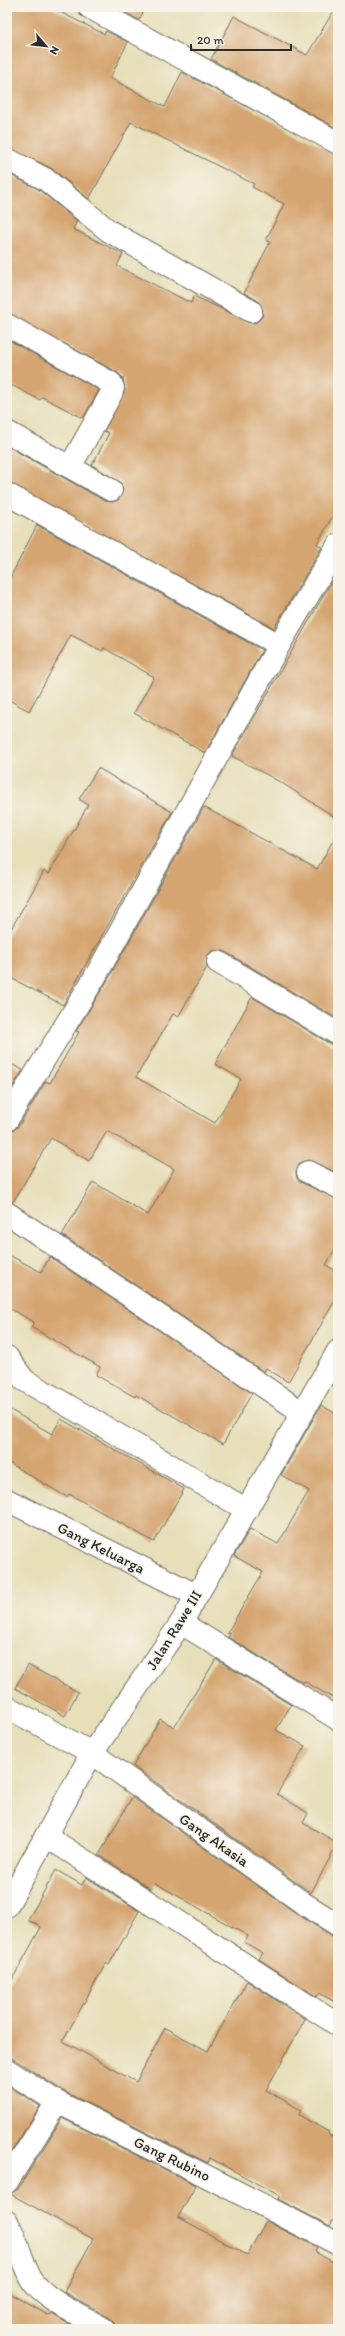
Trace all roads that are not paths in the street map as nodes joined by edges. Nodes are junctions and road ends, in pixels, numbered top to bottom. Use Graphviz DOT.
graph roads {
  1 [pos="89,7"];
  2 [pos="338,143"];
  3 [pos="7,159"];
  4 [pos="251,311"];
  5 [pos="7,325"];
  6 [pos="7,432"];
  7 [pos="70,467"];
  8 [pos="111,490"];
  9 [pos="7,494"];
  10 [pos="338,545"];
  11 [pos="278,645"];
  12 [pos="218,962"];
  13 [pos="338,1034"];
  14 [pos="7,1120"];
  15 [pos="308,1172"];
  16 [pos="338,1187"];
  17 [pos="7,1213"];
  18 [pos="338,1351"];
  19 [pos="7,1356"];
  20 [pos="303,1413"];
  21 [pos="7,1500"];
  22 [pos="247,1510"];
  23 [pos="196,1595"];
  24 [pos="181,1623"];
  25 [pos="7,1707"];
  26 [pos="338,1719"];
  27 [pos="92,1754"];
  28 [pos="46,1836"];
  29 [pos="7,1906"];
  30 [pos="338,1925"];
  31 [pos="338,2025"];
  32 [pos="7,2070"];
  33 [pos="57,2102"];
  34 [pos="7,2182"];
  35 [pos="7,2222"];
  36 [pos="338,2244"];
  37 [pos="104,2329"];
  1 -- 2 [label="street"];
  3 -- 4 [label="street"];
  5 -- 7 [label="street"];
  6 -- 7 [label="street"];
  7 -- 8 [label="street"];
  9 -- 11 [label="street"];
  10 -- 11 [label="street"];
  11 -- 14 [label="street"];
  12 -- 13 [label="street"];
  15 -- 16 [label="street"];
  17 -- 20 [label="street"];
  18 -- 20 [label="street, Jalan Rawe III"];
  19 -- 22 [label="street"];
  20 -- 22 [label="street, Jalan Rawe III"];
  21 -- 23 [label="street, Gang Keluarga"];
  22 -- 23 [label="street, Jalan Rawe III"];
  23 -- 24 [label="street, Jalan Rawe III"];
  24 -- 26 [label="street"];
  24 -- 27 [label="street, Jalan Rawe III"];
  25 -- 27 [label="street, Gang Akasia"];
  27 -- 28 [label="street, Jalan Rawe III"];
  27 -- 30 [label="street, Gang Akasia"];
  28 -- 29 [label="street, Jalan Rawe III"];
  28 -- 31 [label="street"];
  32 -- 33 [label="street, Gang Rubino"];
  33 -- 34 [label="street"];
  33 -- 36 [label="street, Gang Rubino"];
  35 -- 37 [label="street"];
}
